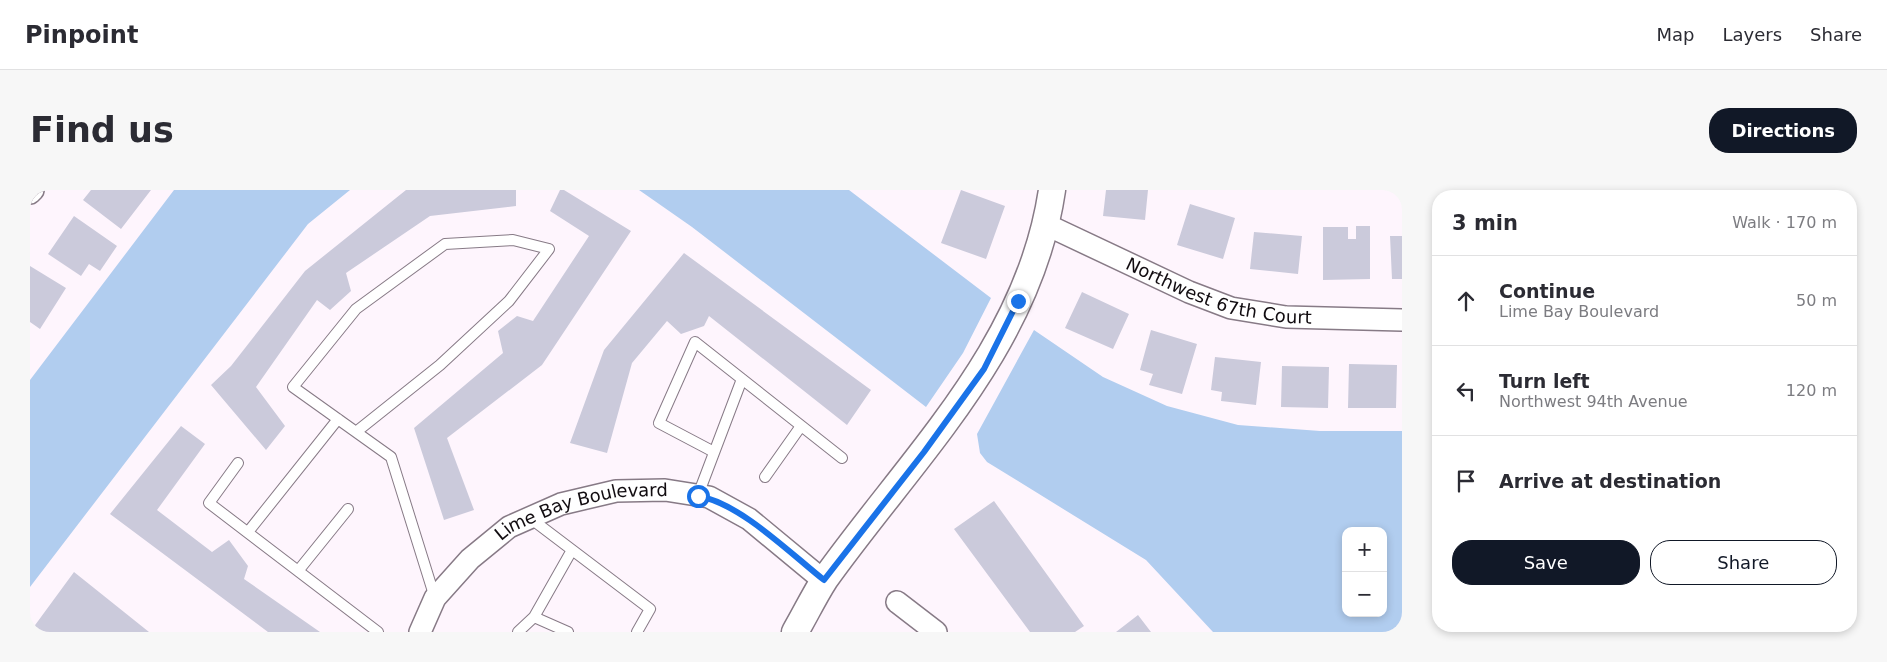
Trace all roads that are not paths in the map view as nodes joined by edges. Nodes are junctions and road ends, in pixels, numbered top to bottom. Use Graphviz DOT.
graph roads {
  1 [pos="33,190"];
  2 [pos="1052,190"];
  3 [pos="30,193"];
  4 [pos="1047,225"];
  5 [pos="1402,320"];
  6 [pos="742,379"];
  7 [pos="338,419"];
  8 [pos="801,426"];
  9 [pos="356,432"];
  10 [pos="714,452"];
  11 [pos="842,458"];
  12 [pos="238,463"];
  13 [pos="765,477"];
  14 [pos="698,496"];
  15 [pos="348,508"];
  16 [pos="530,518"];
  17 [pos="248,532"];
  18 [pos="572,550"];
  19 [pos="298,571"];
  20 [pos="824,580"];
  21 [pos="435,598"];
  22 [pos="897,602"];
  23 [pos="534,617"];
  24 [pos="378,632"];
  25 [pos="420,632"];
  26 [pos="518,632"];
  27 [pos="568,632"];
  28 [pos="637,632"];
  29 [pos="795,632"];
  30 [pos="936,632"];
  1 -- 3 [label="street"];
  2 -- 4 [label="street"];
  4 -- 5 [label="street, Northwest 67th Court"];
  4 -- 20 [label="street"];
  6 -- 8 [label="lane"];
  6 -- 10 [label="lane"];
  6 -- 10 [label="lane"];
  7 -- 9 [label="lane"];
  7 -- 9 [label="lane"];
  7 -- 17 [label="lane"];
  8 -- 11 [label="lane"];
  8 -- 13 [label="lane"];
  9 -- 21 [label="lane"];
  10 -- 14 [label="lane"];
  12 -- 17 [label="lane"];
  14 -- 16 [label="street, Lime Bay Boulevard"];
  14 -- 20 [label="street, Lime Bay Boulevard"];
  15 -- 19 [label="lane"];
  16 -- 18 [label="lane"];
  16 -- 21 [label="street, Lime Bay Boulevard"];
  17 -- 19 [label="lane"];
  18 -- 23 [label="lane"];
  18 -- 28 [label="lane"];
  19 -- 24 [label="lane"];
  20 -- 29 [label="street"];
  21 -- 25 [label="street, Lime Bay Boulevard"];
  22 -- 30 [label="street"];
  23 -- 26 [label="lane"];
  23 -- 27 [label="lane"];
}
